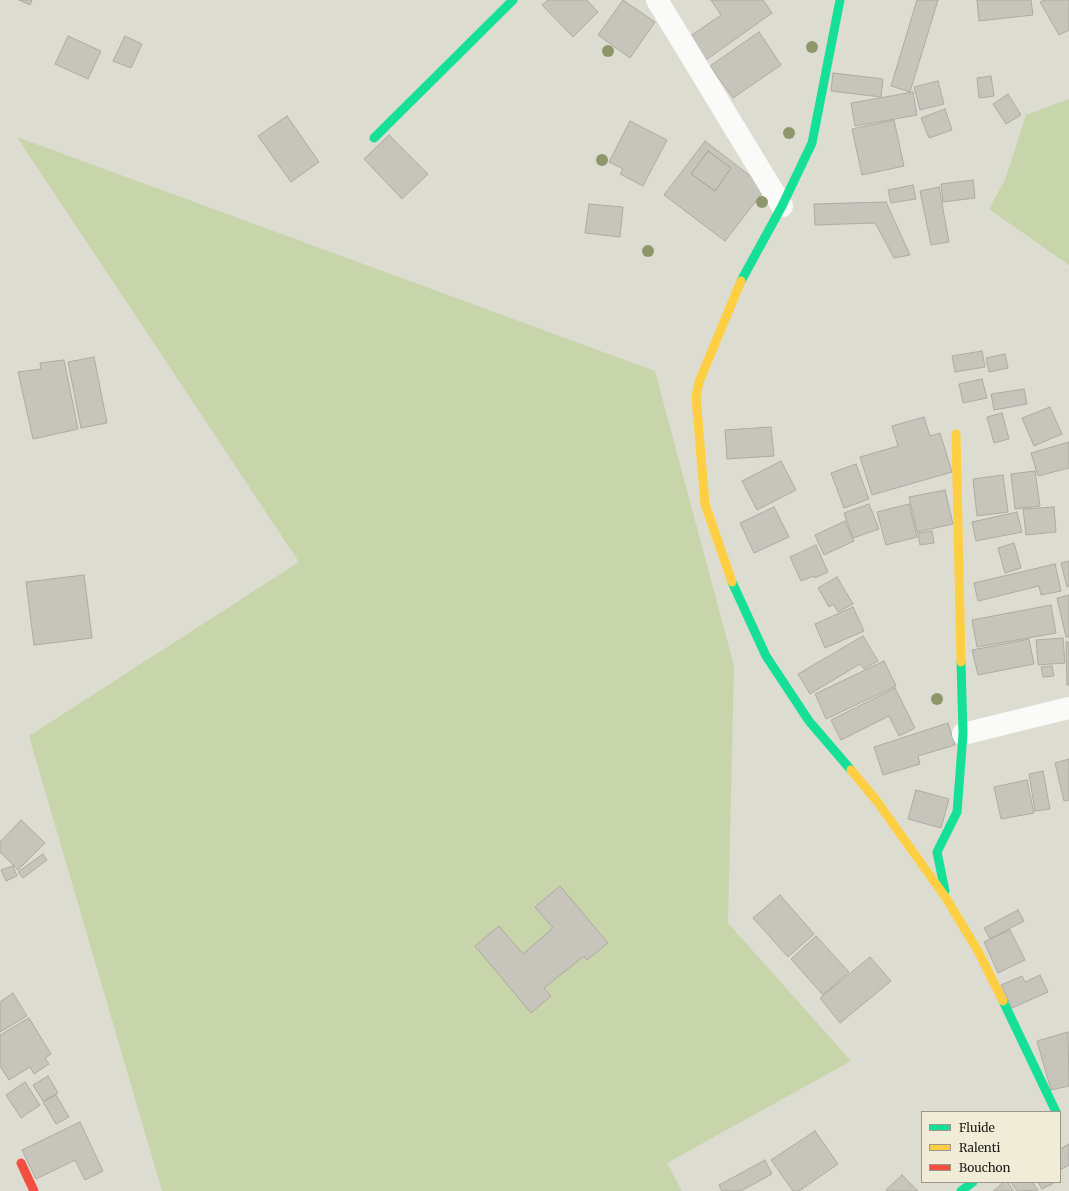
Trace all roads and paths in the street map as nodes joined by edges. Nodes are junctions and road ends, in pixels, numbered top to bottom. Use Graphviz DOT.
graph roads {
  1 [pos="513,0"];
  2 [pos="657,0"];
  3 [pos="840,0"];
  4 [pos="374,138"];
  5 [pos="782,206"];
  6 [pos="956,434"];
  7 [pos="1069,708"];
  8 [pos="963,734"];
  9 [pos="946,898"];
  10 [pos="1059,1111"];
  11 [pos="21,1163"];
  12 [pos="972,1183"];
  13 [pos="34,1191"];
  14 [pos="961,1191"];
  1 -- 4 [label="street"];
  2 -- 5 [label="street"];
  3 -- 5 [label="street"];
  5 -- 9 [label="street"];
  6 -- 8 [label="street"];
  7 -- 8 [label="street"];
  8 -- 9 [label="street"];
  9 -- 10 [label="street"];
  11 -- 13 [label="street"];
  12 -- 14 [label="street"];
}
